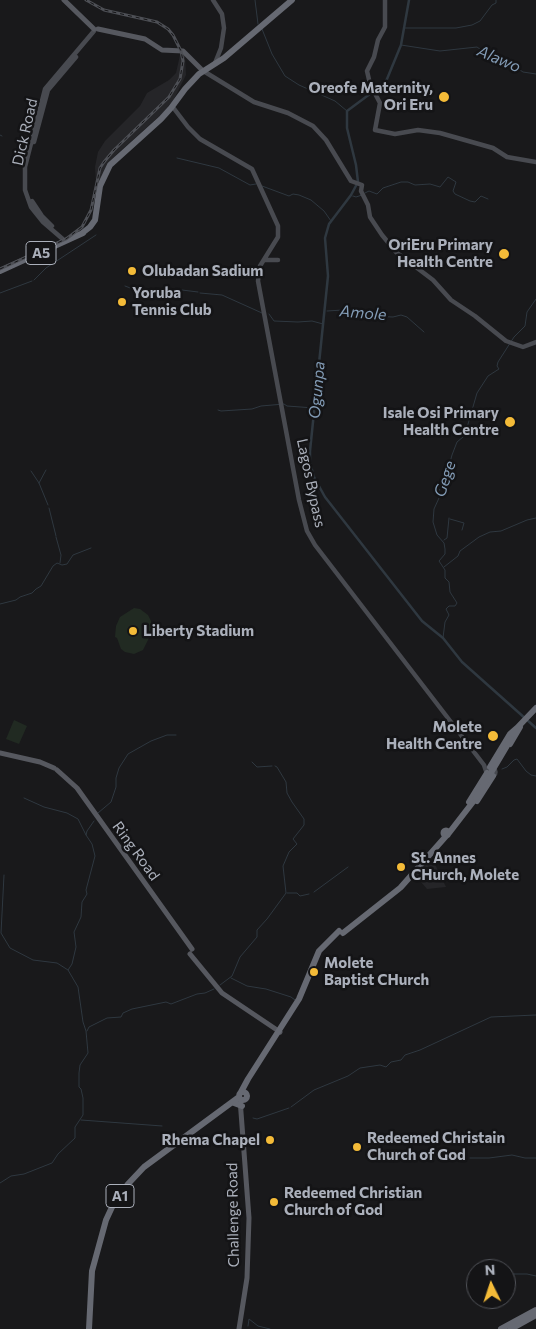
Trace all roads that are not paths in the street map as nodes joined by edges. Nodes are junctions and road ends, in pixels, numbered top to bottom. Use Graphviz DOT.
graph roads {
  1 [pos="64,0"];
  2 [pos="68,0"];
  3 [pos="214,0"];
  4 [pos="293,0"];
  5 [pos="385,0"];
  6 [pos="262,27"];
  7 [pos="96,30"];
  8 [pos="222,60"];
  9 [pos="215,65"];
  10 [pos="204,72"];
  11 [pos="244,96"];
  12 [pos="244,102"];
  13 [pos="173,106"];
  14 [pos="203,140"];
  15 [pos="536,162"];
  16 [pos="66,240"];
  17 [pos="266,260"];
  18 [pos="278,260"];
  19 [pos="0,271"];
  20 [pos="536,342"];
  21 [pos="536,709"];
  22 [pos="519,727"];
  23 [pos="0,754"];
  24 [pos="490,771"];
  25 [pos="466,810"];
  26 [pos="341,932"];
  27 [pos="287,1019"];
  28 [pos="272,1026"];
  29 [pos="280,1030"];
  30 [pos="274,1039"];
  31 [pos="241,1099"];
  32 [pos="536,1310"];
  33 [pos="536,1316"];
  34 [pos="91,1329"];
  35 [pos="240,1329"];
  36 [pos="501,1329"];
  37 [pos="511,1329"];
  1 -- 7 [label="main road"];
  2 -- 7 [label="main road"];
  3 -- 8 [label="main road"];
  3 -- 9 [label="main road"];
  4 -- 6 [label="highway, A5"];
  5 -- 15 [label="main road"];
  6 -- 8 [label="highway, A5"];
  6 -- 9 [label="highway, A5"];
  7 -- 10 [label="main road"];
  7 -- 16 [label="main road, Dick Road"];
  8 -- 9 [label="highway, A5"];
  9 -- 10 [label="highway, A5"];
  10 -- 11 [label="main road"];
  10 -- 13 [label="highway, A5"];
  11 -- 12 [label="main road"];
  11 -- 20 [label="main road"];
  13 -- 14 [label="main road, Lagos Bypass"];
  13 -- 16 [label="highway, A5"];
  14 -- 17 [label="main road, Lagos Bypass"];
  14 -- 24 [label="main road, Lagos Bypass"];
  16 -- 19 [label="highway, A5"];
  17 -- 18 [label="main road"];
  17 -- 24 [label="main road, Lagos Bypass"];
  21 -- 22 [label="highway, A1"];
  22 -- 24 [label="highway"];
  22 -- 25 [label="highway, A1, bridge"];
  23 -- 28 [label="main road, Ring Road"];
  24 -- 25 [label="highway"];
  25 -- 26 [label="highway, A1"];
  26 -- 27 [label="highway, A1"];
  26 -- 29 [label="highway, A1"];
  27 -- 28 [label="highway"];
  27 -- 29 [label="highway, A1"];
  28 -- 29 [label="main road, Ring Road"];
  28 -- 30 [label="highway"];
  29 -- 30 [label="highway, A1"];
  29 -- 31 [label="highway, Challenge Road / A1"];
  30 -- 31 [label="highway, A1"];
  31 -- 34 [label="highway, A1"];
  31 -- 35 [label="main road, Challenge Road"];
  32 -- 36 [label="highway"];
  33 -- 37 [label="highway"];
}
